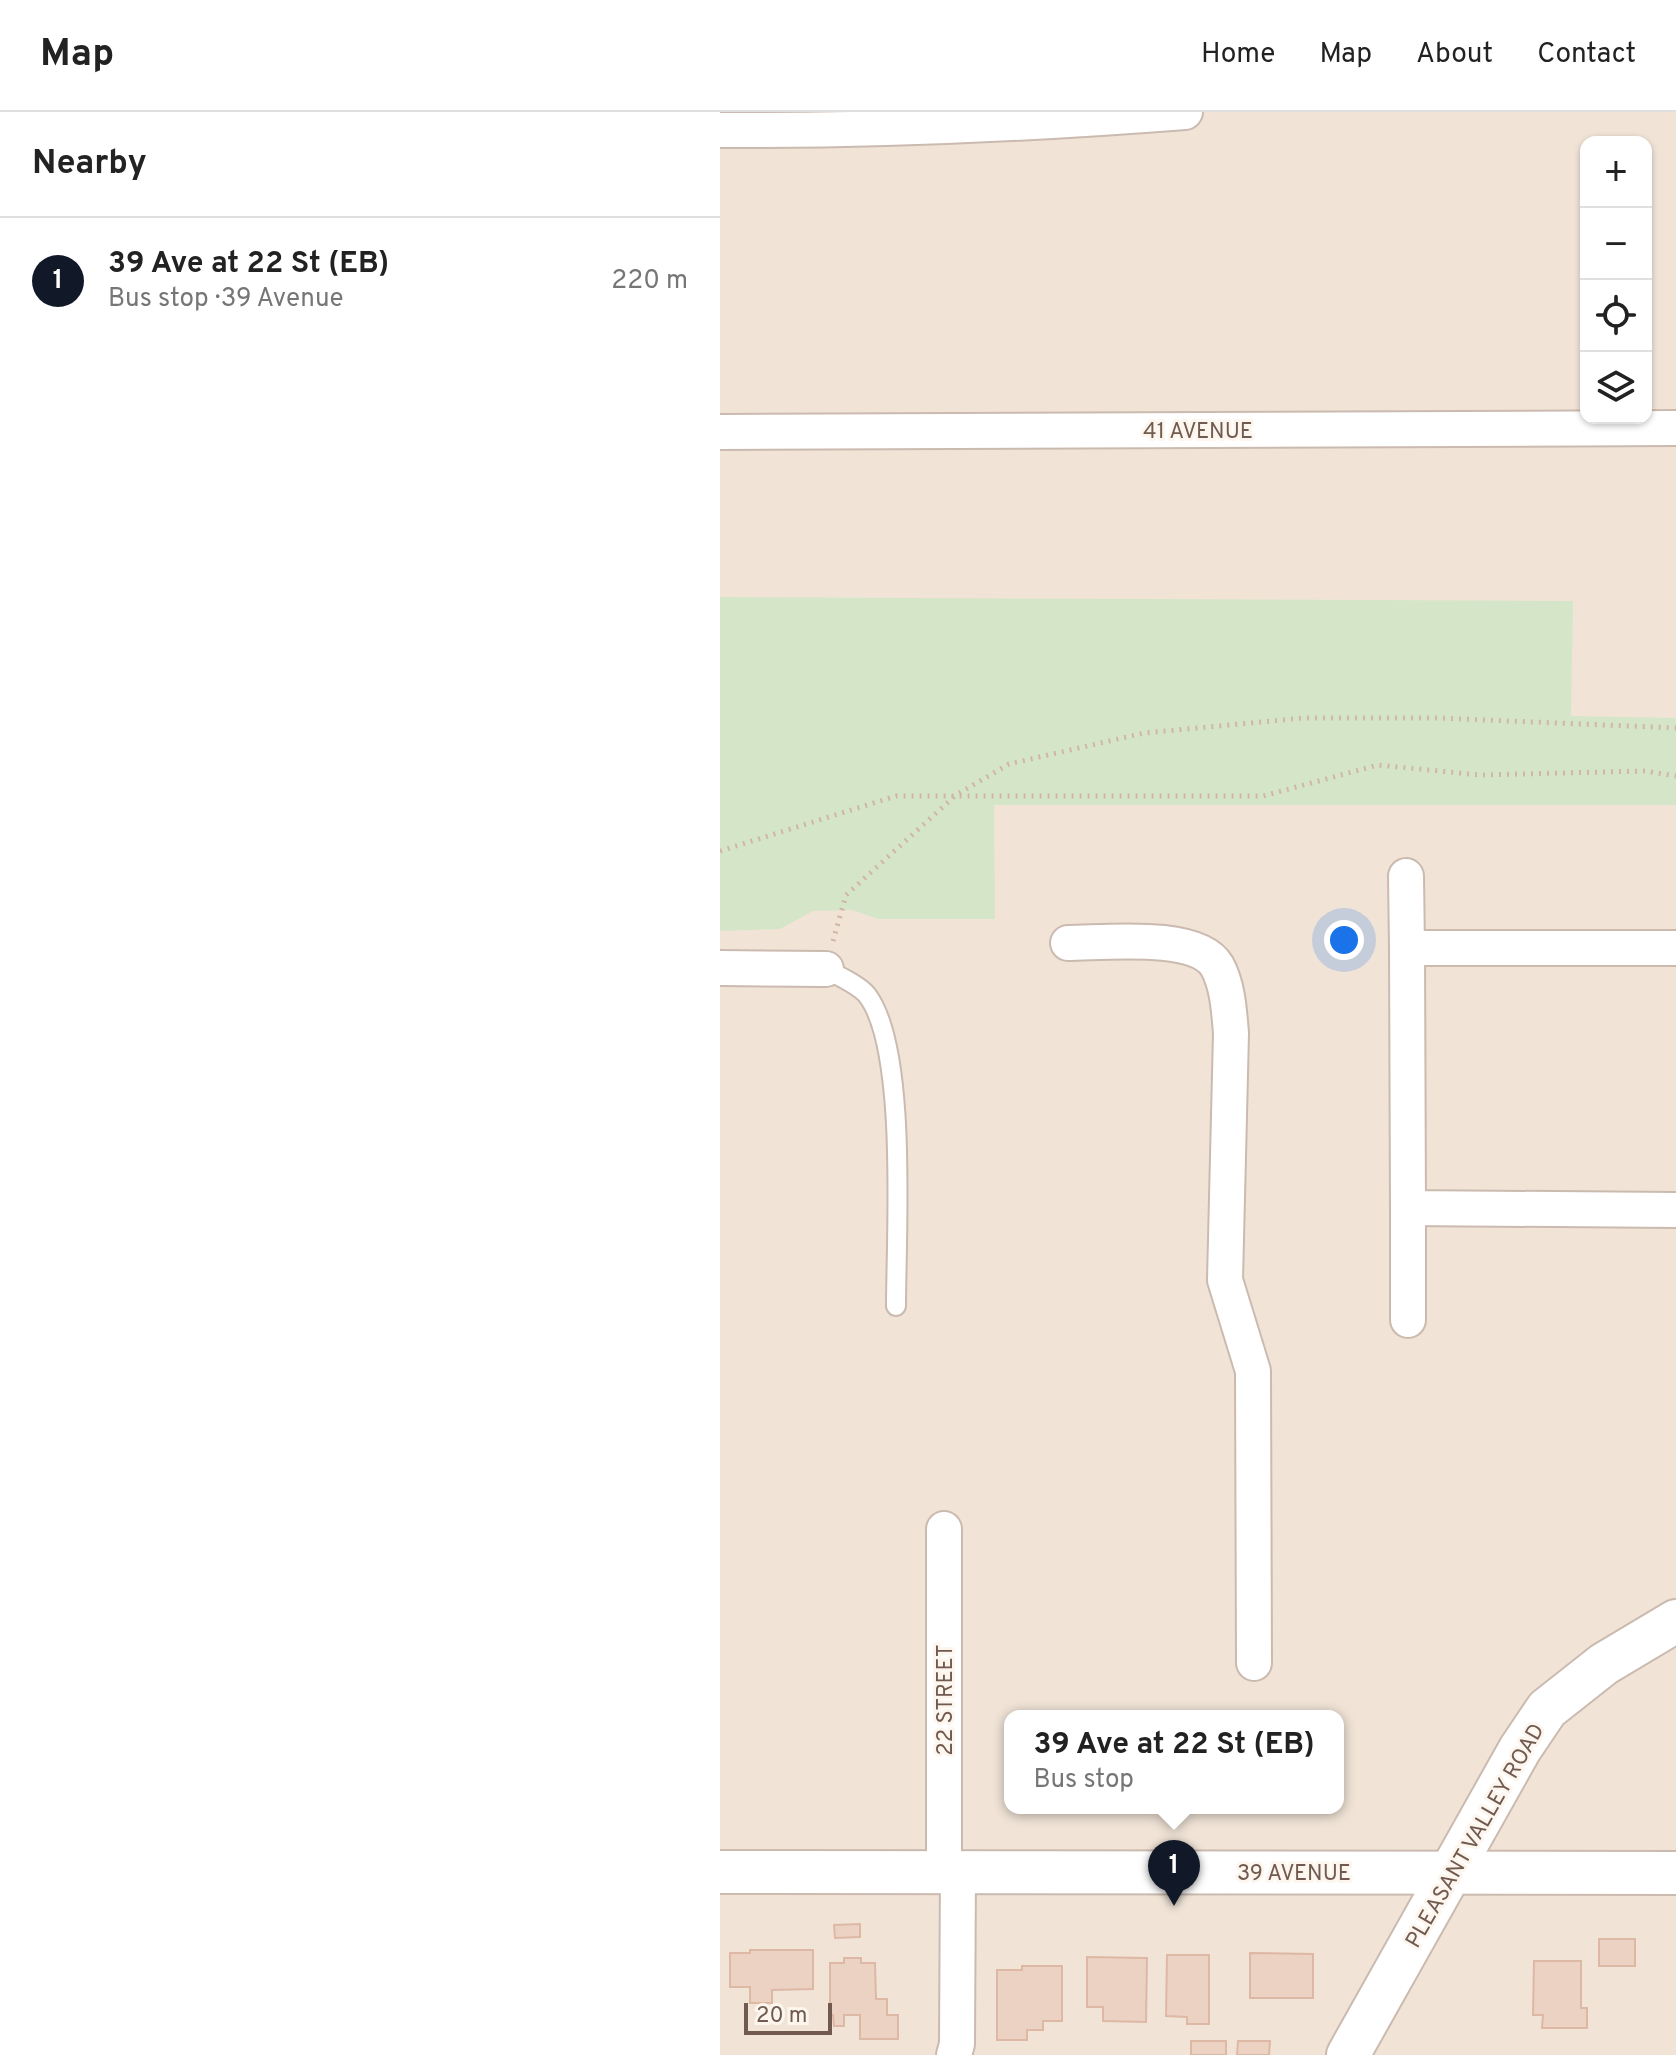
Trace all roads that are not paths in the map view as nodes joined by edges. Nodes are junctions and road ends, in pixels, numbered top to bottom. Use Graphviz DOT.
graph roads {
  1 [pos="1185,112"];
  2 [pos="720,130"];
  3 [pos="1676,428"];
  4 [pos="720,432"];
  5 [pos="1406,876"];
  6 [pos="1068,943"];
  7 [pos="1407,948"];
  8 [pos="1676,948"];
  9 [pos="720,968"];
  10 [pos="826,969"];
  11 [pos="1408,1208"];
  12 [pos="1676,1210"];
  13 [pos="896,1306"];
  14 [pos="1408,1320"];
  15 [pos="944,1529"];
  16 [pos="1676,1621"];
  17 [pos="1254,1663"];
  18 [pos="951,1871"];
  19 [pos="720,1872"];
  20 [pos="1451,1873"];
  21 [pos="1676,1873"];
  22 [pos="954,2055"];
  23 [pos="1348,2055"];
  1 -- 2 [label="street"];
  3 -- 4 [label="street, 41 AVENUE"];
  5 -- 7 [label="street"];
  6 -- 17 [label="street"];
  7 -- 8 [label="street"];
  7 -- 11 [label="street"];
  9 -- 10 [label="street"];
  10 -- 13 [label="lane"];
  11 -- 12 [label="street"];
  11 -- 14 [label="street"];
  15 -- 18 [label="street, 22 STREET"];
  16 -- 20 [label="street, PLEASANT VALLEY ROAD"];
  18 -- 19 [label="street, 39 AVENUE"];
  18 -- 20 [label="street, 39 AVENUE"];
  18 -- 22 [label="street, 22 STREET"];
  20 -- 21 [label="street, 39 AVENUE"];
  20 -- 23 [label="street, PLEASANT VALLEY ROAD"];
}
